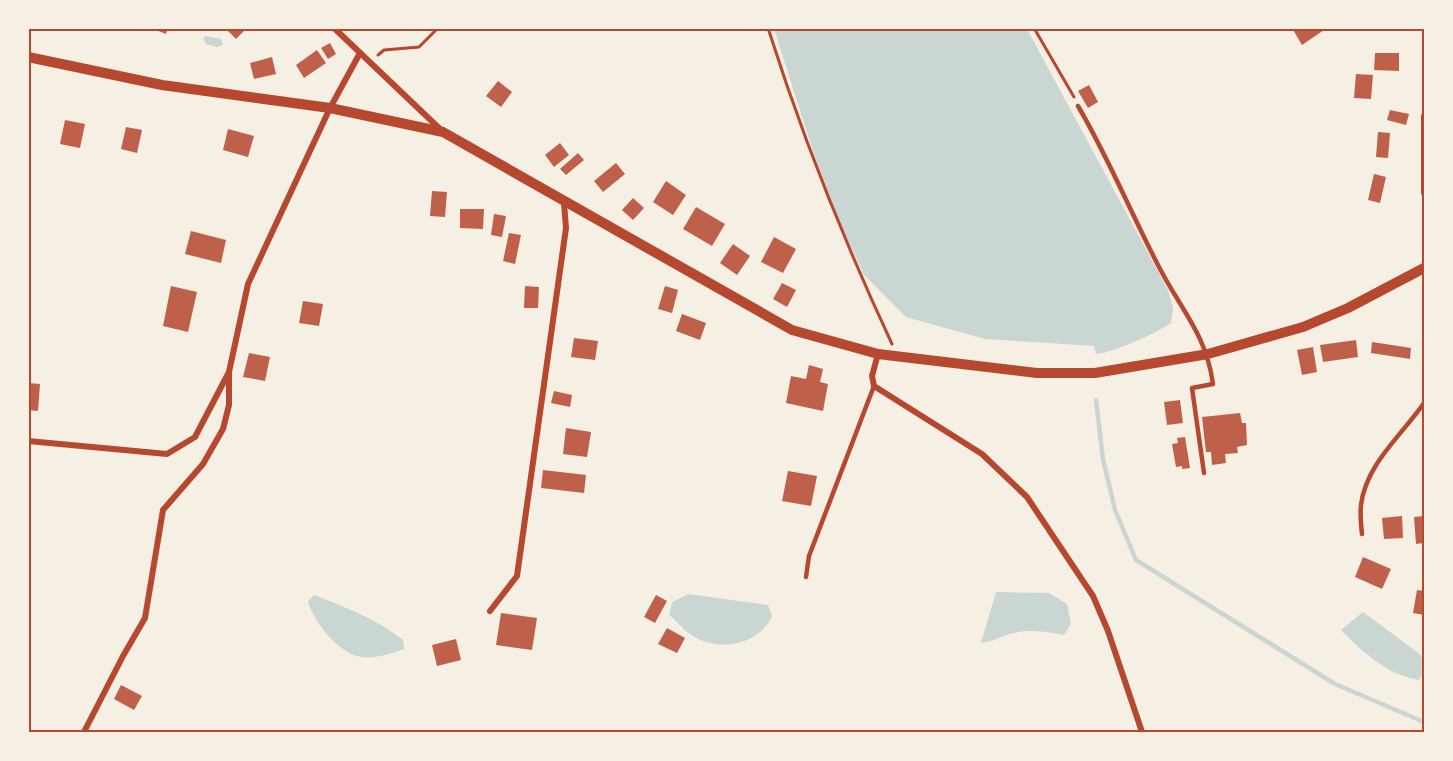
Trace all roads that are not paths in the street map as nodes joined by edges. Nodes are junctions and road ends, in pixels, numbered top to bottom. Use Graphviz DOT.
graph roads {
  1 [pos="334,28"];
  2 [pos="360,52"];
  3 [pos="28,57"];
  4 [pos="1078,106"];
  5 [pos="330,108"];
  6 [pos="1425,116"];
  7 [pos="443,132"];
  8 [pos="1425,193"];
  9 [pos="564,203"];
  10 [pos="1425,268"];
  11 [pos="878,354"];
  12 [pos="1208,354"];
  13 [pos="229,372"];
  14 [pos="874,386"];
  15 [pos="1425,403"];
  16 [pos="28,441"];
  17 [pos="1204,473"];
  18 [pos="1362,534"];
  19 [pos="806,577"];
  20 [pos="490,611"];
  21 [pos="84,732"];
  22 [pos="1142,732"];
  1 -- 2 [label="street"];
  2 -- 5 [label="street"];
  2 -- 7 [label="street"];
  3 -- 5 [label="street"];
  4 -- 12 [label="lane"];
  5 -- 7 [label="street"];
  5 -- 13 [label="street"];
  6 -- 8 [label="street"];
  7 -- 9 [label="street"];
  9 -- 11 [label="street"];
  9 -- 20 [label="street"];
  10 -- 12 [label="street"];
  11 -- 12 [label="street"];
  11 -- 14 [label="street"];
  12 -- 17 [label="lane"];
  13 -- 16 [label="street"];
  13 -- 21 [label="street"];
  14 -- 19 [label="lane"];
  14 -- 22 [label="street"];
  15 -- 18 [label="lane"];
}
